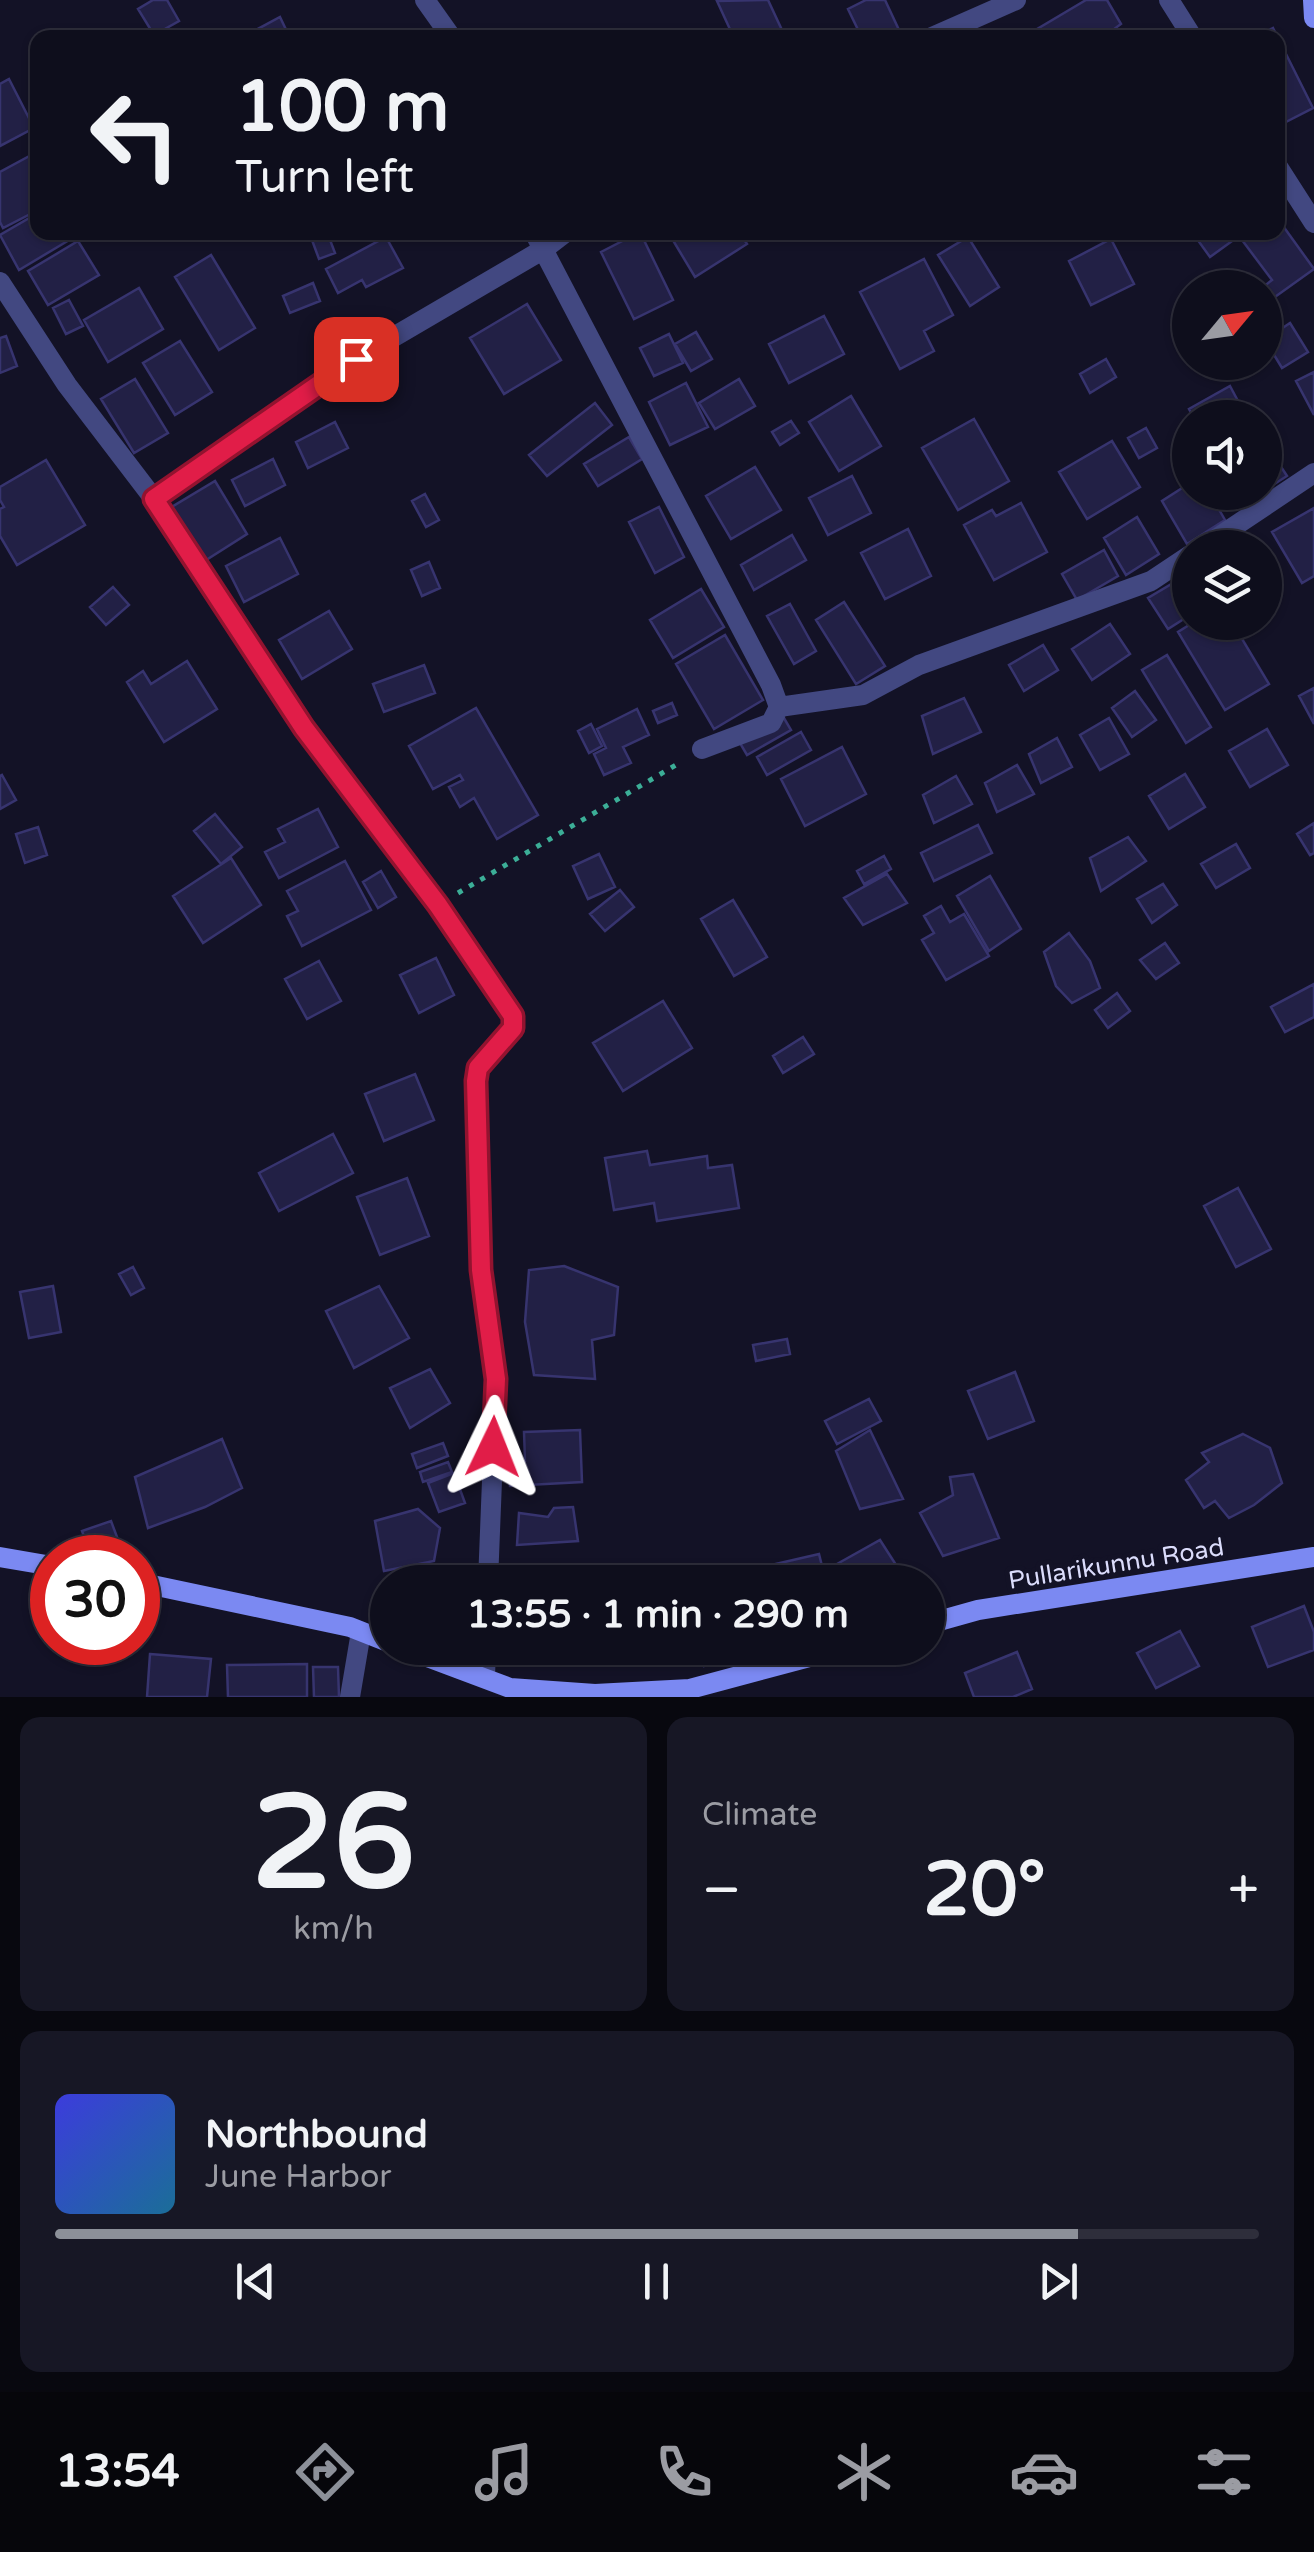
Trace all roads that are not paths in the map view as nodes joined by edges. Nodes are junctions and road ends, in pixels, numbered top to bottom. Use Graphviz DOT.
graph roads {
  1 [pos="425,0"];
  2 [pos="1016,0"];
  3 [pos="1168,0"];
  4 [pos="1312,0"];
  5 [pos="1314,18"];
  6 [pos="446,30"];
  7 [pos="948,30"];
  8 [pos="1188,30"];
  9 [pos="1285,178"];
  10 [pos="1314,223"];
  11 [pos="539,240"];
  12 [pos="0,282"];
  13 [pos="1314,473"];
  14 [pos="154,499"];
  15 [pos="1229,530"];
  16 [pos="1172,568"];
  17 [pos="779,707"];
  18 [pos="702,749"];
  19 [pos="0,1557"];
  20 [pos="1314,1557"];
  21 [pos="30,1562"];
  22 [pos="489,1565"];
  23 [pos="160,1586"];
  24 [pos="945,1619"];
  25 [pos="361,1632"];
  26 [pos="370,1635"];
  27 [pos="451,1665"];
  28 [pos="485,1665"];
  29 [pos="781,1665"];
  30 [pos="485,1677"];
  31 [pos="350,1697"];
  1 -- 6 [label="street"];
  2 -- 7 [label="street"];
  3 -- 8 [label="street"];
  4 -- 5 [label="main road"];
  9 -- 10 [label="street"];
  11 -- 14 [label="street"];
  11 -- 17 [label="street"];
  12 -- 14 [label="street"];
  13 -- 15 [label="street"];
  14 -- 22 [label="street"];
  16 -- 17 [label="street"];
  17 -- 18 [label="street"];
  19 -- 21 [label="main road"];
  20 -- 24 [label="main road, Pullarikunnu Road"];
  23 -- 25 [label="main road"];
  25 -- 26 [label="main road"];
  25 -- 31 [label="street"];
  27 -- 30 [label="main road"];
  28 -- 30 [label="street"];
  29 -- 30 [label="main road"];
}
